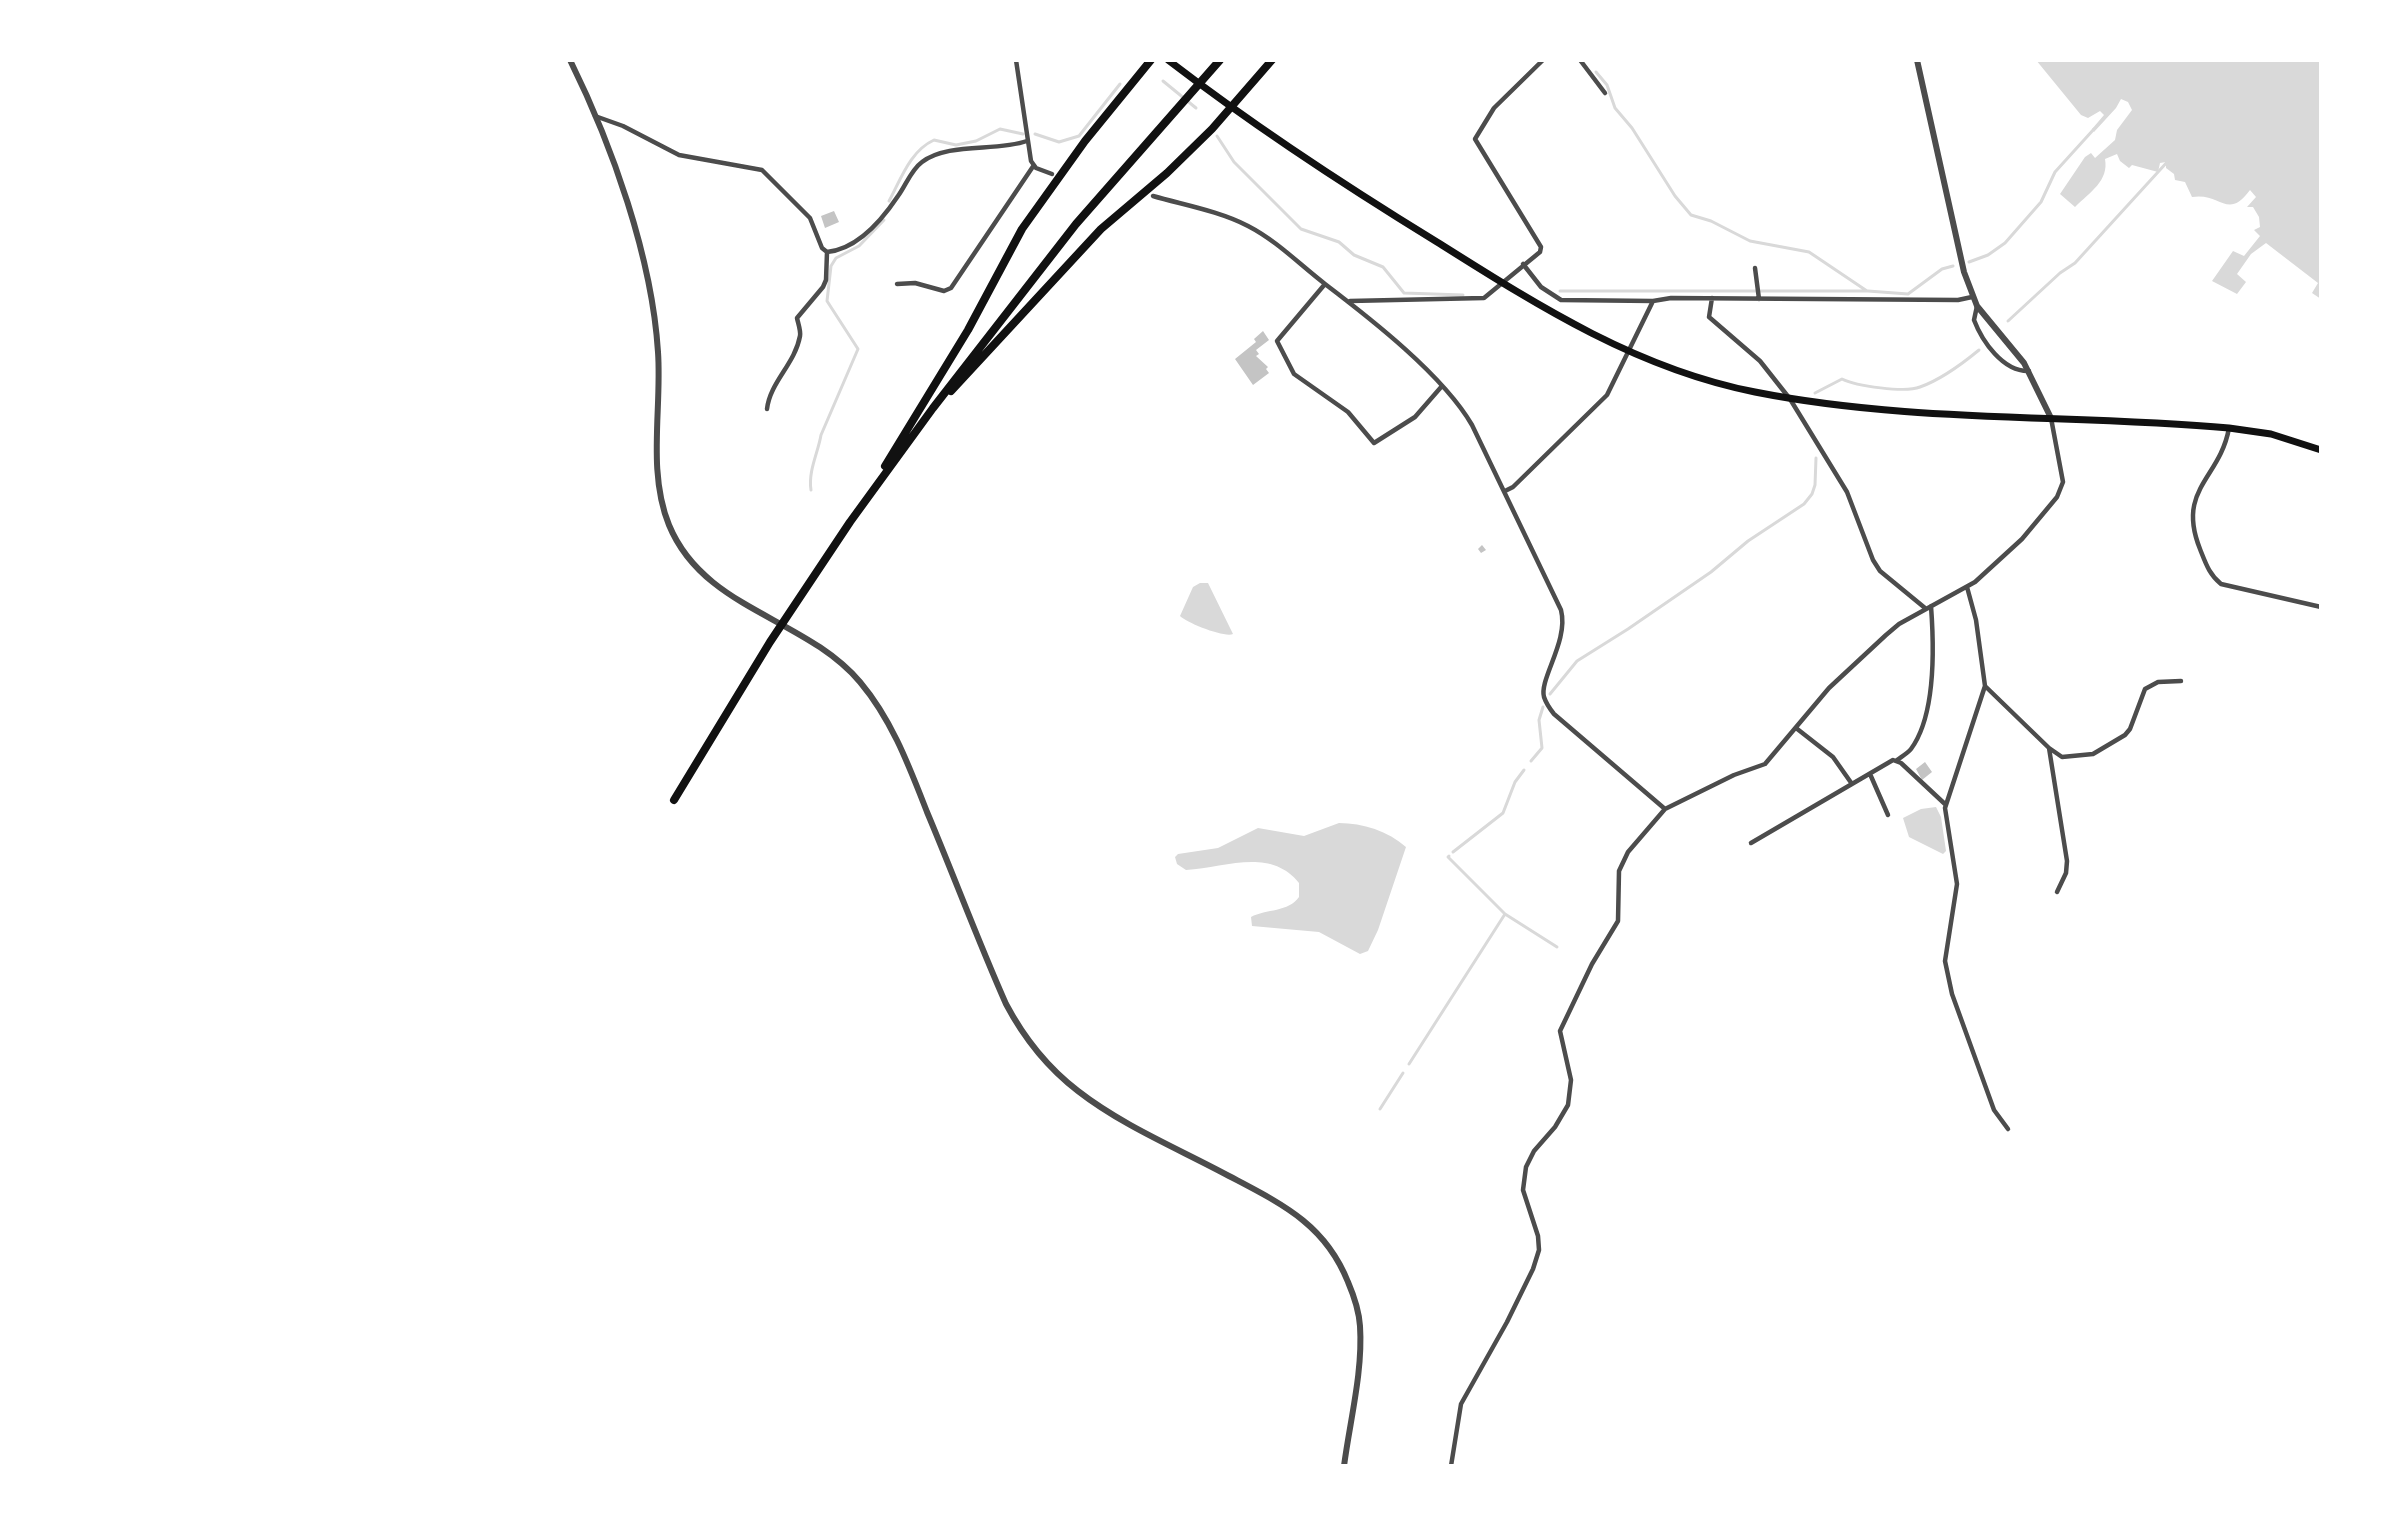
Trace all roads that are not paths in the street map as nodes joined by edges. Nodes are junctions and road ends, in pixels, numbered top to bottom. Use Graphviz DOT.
graph roads {
  1 [pos="570,60"];
  2 [pos="1016,60"];
  3 [pos="1151,60"];
  4 [pos="1168,60"];
  5 [pos="1272,60"];
  6 [pos="1543,60"];
  7 [pos="1580,60"];
  8 [pos="1917,60"];
  9 [pos="1220,61"];
  10 [pos="1605,93"];
  11 [pos="1231,108"];
  12 [pos="595,116"];
  13 [pos="1027,141"];
  14 [pos="1034,165"];
  15 [pos="1052,174"];
  16 [pos="1153,196"];
  17 [pos="827,252"];
  18 [pos="1523,264"];
  19 [pos="1755,268"];
  20 [pos="897,284"];
  21 [pos="1325,284"];
  22 [pos="1503,284"];
  23 [pos="1758,294"];
  24 [pos="1972,297"];
  25 [pos="1712,298"];
  26 [pos="1350,301"];
  27 [pos="1653,301"];
  28 [pos="1977,306"];
  29 [pos="1629,352"];
  30 [pos="2029,371"];
  31 [pos="1442,386"];
  32 [pos="1790,399"];
  33 [pos="933,408"];
  34 [pos="766,410"];
  35 [pos="2051,418"];
  36 [pos="2229,428"];
  37 [pos="2321,450"];
  38 [pos="1505,491"];
  39 [pos="850,522"];
  40 [pos="1968,587"];
  41 [pos="1931,606"];
  42 [pos="2321,607"];
  43 [pos="1925,609"];
  44 [pos="2181,681"];
  45 [pos="1985,686"];
  46 [pos="1796,728"];
  47 [pos="2049,748"];
  48 [pos="1897,760"];
  49 [pos="1870,774"];
  50 [pos="1852,784"];
  51 [pos="674,800"];
  52 [pos="1946,805"];
  53 [pos="1665,809"];
  54 [pos="1888,815"];
  55 [pos="1751,843"];
  56 [pos="2057,892"];
  57 [pos="2008,1129"];
  58 [pos="1344,1466"];
  59 [pos="1450,1466"];
  1 -- 12 [label="street"];
  2 -- 13 [label="street"];
  3 -- 39 [label="highway"];
  4 -- 11 [label="main road"];
  5 -- 11 [label="highway"];
  6 -- 18 [label="street"];
  7 -- 10 [label="street"];
  8 -- 24 [label="street"];
  9 -- 33 [label="highway"];
  11 -- 22 [label="main road"];
  11 -- 33 [label="highway"];
  12 -- 17 [label="street"];
  12 -- 58 [label="street"];
  13 -- 14 [label="street"];
  13 -- 17 [label="street"];
  14 -- 15 [label="street"];
  14 -- 20 [label="street"];
  16 -- 21 [label="street"];
  17 -- 34 [label="street"];
  18 -- 22 [label="street"];
  18 -- 27 [label="street"];
  19 -- 23 [label="street"];
  21 -- 26 [label="street"];
  21 -- 31 [label="street"];
  22 -- 26 [label="street"];
  22 -- 29 [label="main road"];
  23 -- 24 [label="street"];
  23 -- 25 [label="street"];
  24 -- 28 [label="street"];
  25 -- 27 [label="street"];
  25 -- 32 [label="street"];
  26 -- 31 [label="street"];
  27 -- 29 [label="street"];
  28 -- 30 [label="street"];
  28 -- 30 [label="street"];
  29 -- 32 [label="main road"];
  29 -- 38 [label="street"];
  30 -- 35 [label="street"];
  31 -- 38 [label="street"];
  32 -- 35 [label="main road"];
  32 -- 43 [label="street"];
  33 -- 39 [label="highway"];
  35 -- 36 [label="main road"];
  35 -- 40 [label="street"];
  36 -- 37 [label="main road"];
  36 -- 42 [label="street"];
  38 -- 53 [label="street"];
  39 -- 51 [label="highway"];
  40 -- 41 [label="street"];
  40 -- 45 [label="street"];
  41 -- 43 [label="street"];
  41 -- 48 [label="street"];
  43 -- 46 [label="street"];
  44 -- 47 [label="street"];
  45 -- 47 [label="street"];
  45 -- 52 [label="street"];
  46 -- 50 [label="street"];
  46 -- 53 [label="street"];
  47 -- 56 [label="street"];
  48 -- 49 [label="street"];
  48 -- 52 [label="street"];
  49 -- 50 [label="street"];
  49 -- 54 [label="street"];
  50 -- 55 [label="street"];
  52 -- 57 [label="street"];
  53 -- 59 [label="street"];
}
